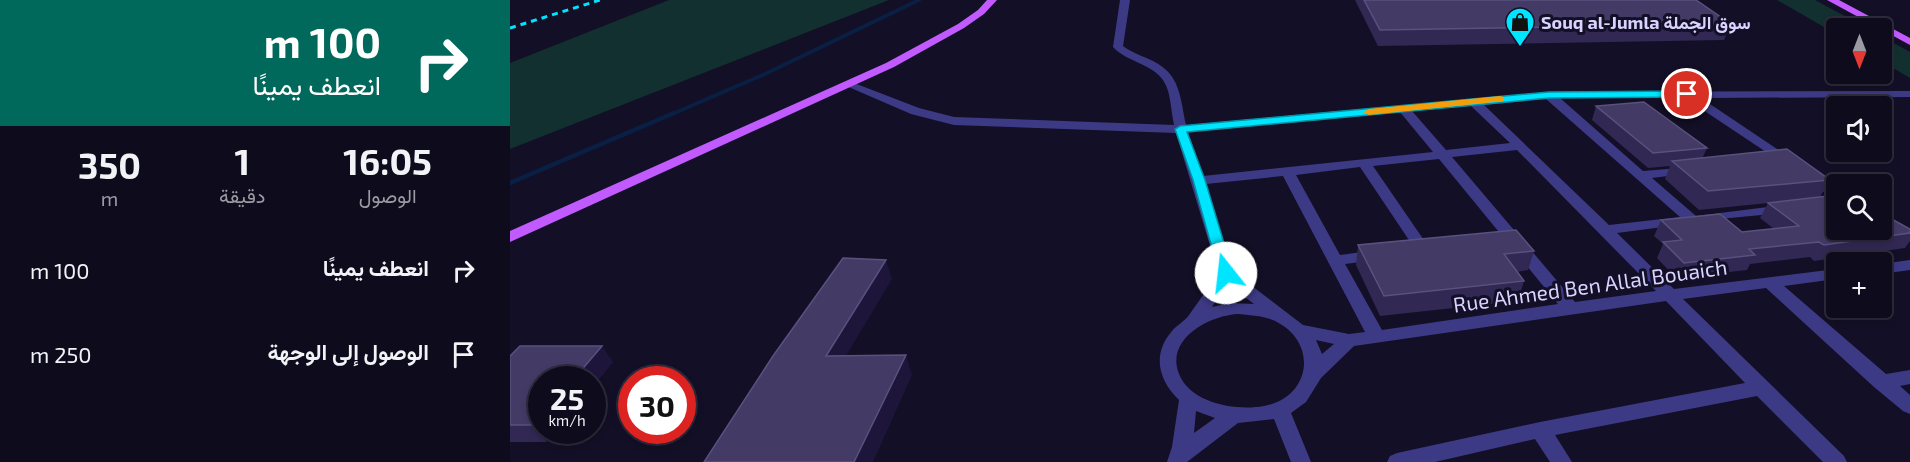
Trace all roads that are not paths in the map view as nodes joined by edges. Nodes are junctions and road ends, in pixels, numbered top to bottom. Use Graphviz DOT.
graph roads {
  1 [pos="992,0"];
  2 [pos="1125,0"];
  3 [pos="1832,0"];
  4 [pos="1845,0"];
  5 [pos="1910,35"];
  6 [pos="1910,42"];
  7 [pos="850,85"];
  8 [pos="1687,94"];
  9 [pos="1910,94"];
  10 [pos="1549,95"];
  11 [pos="1474,102"];
  12 [pos="1403,108"];
  13 [pos="1180,129"];
  14 [pos="1521,146"];
  15 [pos="1443,156"];
  16 [pos="1785,160"];
  17 [pos="1364,163"];
  18 [pos="1763,163"];
  19 [pos="1705,168"];
  20 [pos="1287,171"];
  21 [pos="1640,175"];
  22 [pos="1199,180"];
  23 [pos="1826,196"];
  24 [pos="1803,207"];
  25 [pos="1692,220"];
  26 [pos="1607,230"];
  27 [pos="510,237"];
  28 [pos="1511,237"];
  29 [pos="1489,240"];
  30 [pos="1336,260"];
  31 [pos="1910,265"];
  32 [pos="1892,267"];
  33 [pos="1226,273"];
  34 [pos="1826,275"];
  35 [pos="1769,282"];
  36 [pos="1671,296"];
  37 [pos="1570,308"];
  38 [pos="1280,317"];
  39 [pos="1195,319"];
  40 [pos="1300,330"];
  41 [pos="1377,337"];
  42 [pos="1349,340"];
  43 [pos="1314,373"];
  44 [pos="1910,377"];
  45 [pos="1881,382"];
  46 [pos="1760,388"];
  47 [pos="1189,399"];
  48 [pos="1910,406"];
  49 [pos="1280,409"];
  50 [pos="1234,415"];
  51 [pos="1540,430"];
  52 [pos="1179,458"];
  53 [pos="1300,462"];
  54 [pos="1397,462"];
  55 [pos="1562,462"];
  56 [pos="1837,462"];
  1 -- 7 [label="main road"];
  2 -- 13 [label="street"];
  3 -- 6 [label="main road"];
  4 -- 5 [label="main road"];
  7 -- 13 [label="street"];
  7 -- 27 [label="main road"];
  8 -- 9 [label="street"];
  8 -- 10 [label="street"];
  8 -- 16 [label="street"];
  10 -- 11 [label="street"];
  10 -- 21 [label="street"];
  11 -- 12 [label="street"];
  11 -- 14 [label="street"];
  12 -- 13 [label="street"];
  12 -- 15 [label="street"];
  13 -- 22 [label="street"];
  14 -- 15 [label="street"];
  14 -- 26 [label="street"];
  15 -- 17 [label="street"];
  15 -- 28 [label="street"];
  16 -- 18 [label="street"];
  16 -- 23 [label="street"];
  17 -- 20 [label="street"];
  17 -- 30 [label="street"];
  19 -- 21 [label="street"];
  20 -- 22 [label="street"];
  20 -- 30 [label="street"];
  21 -- 25 [label="street"];
  22 -- 33 [label="street"];
  24 -- 25 [label="street"];
  25 -- 26 [label="street"];
  26 -- 36 [label="street"];
  28 -- 29 [label="street"];
  28 -- 37 [label="street"];
  30 -- 41 [label="street"];
  31 -- 32 [label="street"];
  33 -- 38 [label="street"];
  33 -- 39 [label="street"];
  34 -- 35 [label="street, Rue Ahmed Ben Allal Bouaich"];
  35 -- 36 [label="street, Rue Ahmed Ben Allal Bouaich"];
  35 -- 45 [label="street"];
  36 -- 37 [label="street, Rue Ahmed Ben Allal Bouaich"];
  36 -- 46 [label="street"];
  37 -- 41 [label="street, Rue Ahmed Ben Allal Bouaich"];
  38 -- 39 [label="street"];
  38 -- 40 [label="street"];
  39 -- 47 [label="street"];
  40 -- 42 [label="street, Rue Ahmed Ben Allal Bouaich"];
  40 -- 43 [label="street"];
  41 -- 42 [label="street, Rue Ahmed Ben Allal Bouaich"];
  42 -- 43 [label="street"];
  43 -- 49 [label="street"];
  44 -- 45 [label="street"];
  45 -- 48 [label="street"];
  46 -- 51 [label="street"];
  46 -- 56 [label="street"];
  47 -- 50 [label="street"];
  47 -- 52 [label="street"];
  49 -- 50 [label="street"];
  49 -- 53 [label="street"];
  50 -- 52 [label="street"];
  51 -- 54 [label="street"];
  51 -- 55 [label="street"];
}
